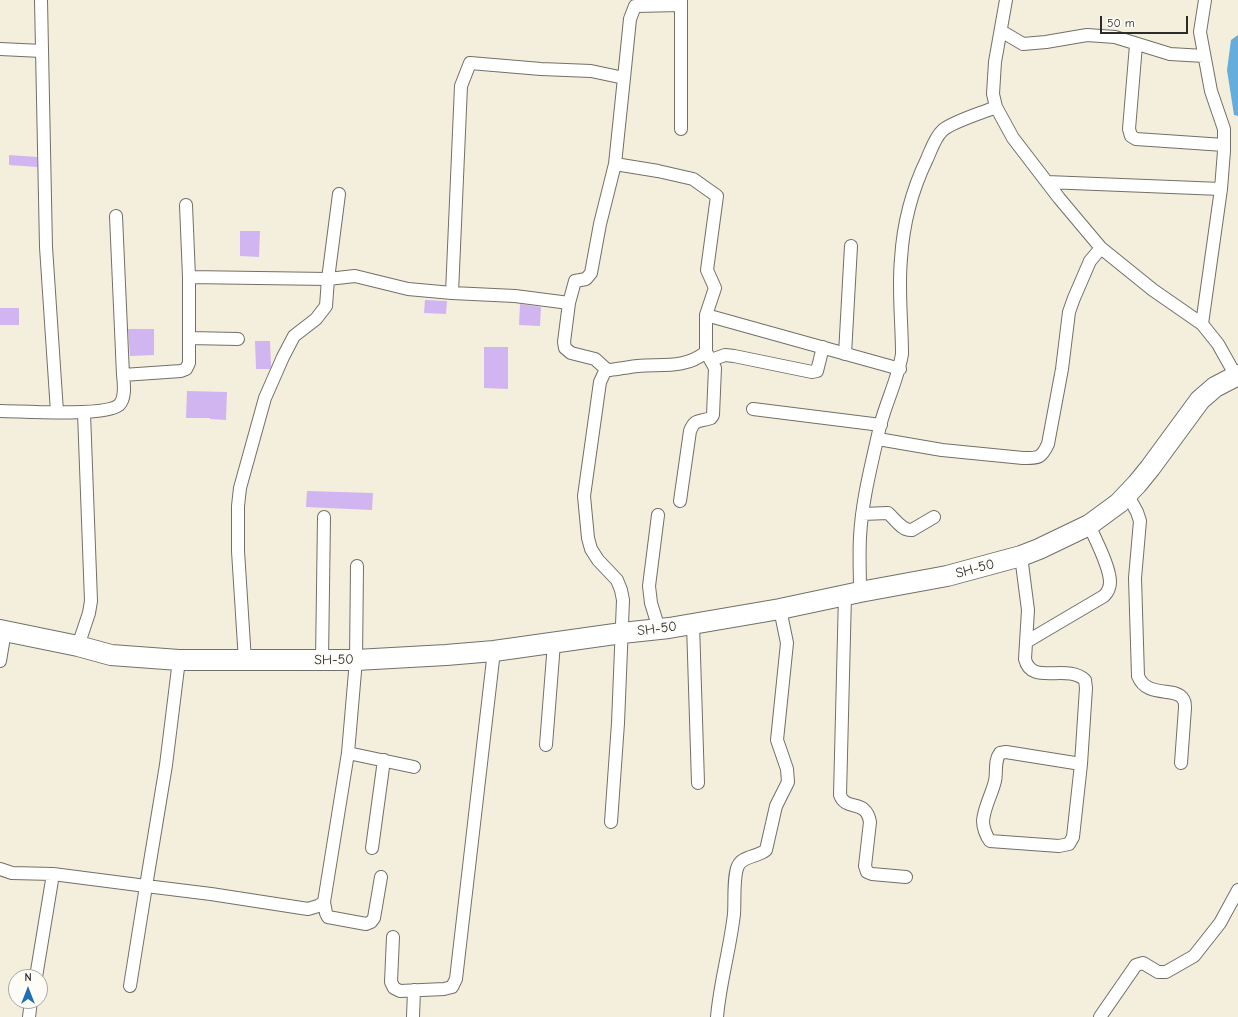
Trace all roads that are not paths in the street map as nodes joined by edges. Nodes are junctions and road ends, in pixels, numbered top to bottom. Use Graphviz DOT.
graph roads {
  1 [pos="41,0"];
  2 [pos="1006,0"];
  3 [pos="1205,0"];
  4 [pos="681,3"];
  5 [pos="1001,31"];
  6 [pos="1136,45"];
  7 [pos="0,49"];
  8 [pos="42,51"];
  9 [pos="1204,56"];
  10 [pos="624,78"];
  11 [pos="996,107"];
  12 [pos="681,129"];
  13 [pos="1224,145"];
  14 [pos="615,164"];
  15 [pos="1047,182"];
  16 [pos="1221,189"];
  17 [pos="339,194"];
  18 [pos="186,205"];
  19 [pos="116,216"];
  20 [pos="852,246"];
  21 [pos="1101,248"];
  22 [pos="189,277"];
  23 [pos="328,279"];
  24 [pos="452,293"];
  25 [pos="569,303"];
  26 [pos="706,315"];
  27 [pos="1202,324"];
  28 [pos="189,338"];
  29 [pos="238,340"];
  30 [pos="823,347"];
  31 [pos="845,354"];
  32 [pos="709,356"];
  33 [pos="606,369"];
  34 [pos="900,369"];
  35 [pos="123,375"];
  36 [pos="1237,375"];
  37 [pos="753,409"];
  38 [pos="0,411"];
  39 [pos="57,412"];
  40 [pos="84,413"];
  41 [pos="880,425"];
  42 [pos="878,439"];
  43 [pos="1127,494"];
  44 [pos="680,501"];
  45 [pos="862,514"];
  46 [pos="658,515"];
  47 [pos="324,517"];
  48 [pos="934,517"];
  49 [pos="1089,525"];
  50 [pos="1021,556"];
  51 [pos="357,566"];
  52 [pos="852,593"];
  53 [pos="780,609"];
  54 [pos="693,624"];
  55 [pos="659,629"];
  56 [pos="2,631"];
  57 [pos="622,633"];
  58 [pos="1026,642"];
  59 [pos="554,643"];
  60 [pos="78,646"];
  61 [pos="494,651"];
  62 [pos="179,660"];
  63 [pos="322,660"];
  64 [pos="356,660"];
  65 [pos="0,661"];
  66 [pos="245,661"];
  67 [pos="546,745"];
  68 [pos="348,753"];
  69 [pos="384,760"];
  70 [pos="1181,763"];
  71 [pos="1081,764"];
  72 [pos="414,767"];
  73 [pos="698,783"];
  74 [pos="612,822"];
  75 [pos="372,848"];
  76 [pos="0,869"];
  77 [pos="53,874"];
  78 [pos="381,877"];
  79 [pos="906,877"];
  80 [pos="146,886"];
  81 [pos="1238,890"];
  82 [pos="324,902"];
  83 [pos="392,937"];
  84 [pos="37,969"];
  85 [pos="130,986"];
  86 [pos="414,990"];
  87 [pos="1107,1015"];
  88 [pos="413,1017"];
  89 [pos="717,1017"];
  1 -- 8 [label="street"];
  2 -- 5 [label="street"];
  3 -- 9 [label="street"];
  4 -- 10 [label="street"];
  4 -- 12 [label="street"];
  5 -- 6 [label="street"];
  5 -- 11 [label="street"];
  6 -- 9 [label="street"];
  6 -- 13 [label="street"];
  7 -- 8 [label="street"];
  8 -- 39 [label="street"];
  9 -- 13 [label="street"];
  10 -- 14 [label="street"];
  10 -- 24 [label="street"];
  11 -- 15 [label="street"];
  11 -- 34 [label="street"];
  13 -- 16 [label="street"];
  14 -- 25 [label="street"];
  14 -- 26 [label="street"];
  15 -- 16 [label="street"];
  15 -- 21 [label="street"];
  16 -- 27 [label="street"];
  17 -- 23 [label="street"];
  18 -- 22 [label="street"];
  19 -- 35 [label="street"];
  20 -- 31 [label="street"];
  21 -- 27 [label="street"];
  21 -- 42 [label="street"];
  22 -- 23 [label="street"];
  22 -- 28 [label="street"];
  23 -- 24 [label="street"];
  23 -- 66 [label="street"];
  24 -- 25 [label="street"];
  25 -- 33 [label="street"];
  26 -- 30 [label="street"];
  26 -- 32 [label="street"];
  27 -- 36 [label="street"];
  28 -- 29 [label="street"];
  28 -- 35 [label="street"];
  30 -- 31 [label="street"];
  30 -- 32 [label="street"];
  31 -- 34 [label="street"];
  32 -- 33 [label="street"];
  32 -- 44 [label="street"];
  33 -- 57 [label="street"];
  34 -- 41 [label="street"];
  35 -- 40 [label="street"];
  36 -- 43 [label="highway, SH-50"];
  37 -- 41 [label="street"];
  38 -- 39 [label="street"];
  39 -- 40 [label="street"];
  40 -- 60 [label="street"];
  41 -- 42 [label="street"];
  42 -- 45 [label="street"];
  43 -- 49 [label="highway, SH-50"];
  43 -- 70 [label="street"];
  45 -- 48 [label="street"];
  45 -- 52 [label="street"];
  46 -- 55 [label="street"];
  47 -- 63 [label="street"];
  49 -- 50 [label="highway, SH-50"];
  49 -- 58 [label="street"];
  50 -- 52 [label="highway, SH-50"];
  50 -- 58 [label="street"];
  51 -- 64 [label="street"];
  52 -- 53 [label="highway, SH-50"];
  52 -- 79 [label="street"];
  53 -- 54 [label="highway, SH-50"];
  53 -- 89 [label="street"];
  54 -- 55 [label="highway, SH-50"];
  54 -- 73 [label="street"];
  55 -- 57 [label="highway, SH-50"];
  56 -- 60 [label="highway, SH-50"];
  56 -- 65 [label="street"];
  57 -- 59 [label="highway, SH-50"];
  57 -- 74 [label="street"];
  58 -- 71 [label="street"];
  59 -- 61 [label="highway, SH-50"];
  59 -- 67 [label="street"];
  60 -- 62 [label="highway, SH-50"];
  61 -- 64 [label="highway, SH-50"];
  61 -- 86 [label="street"];
  62 -- 66 [label="highway, SH-50"];
  62 -- 80 [label="street"];
  63 -- 64 [label="highway, SH-50"];
  63 -- 66 [label="highway, SH-50"];
  64 -- 68 [label="street"];
  68 -- 69 [label="street"];
  68 -- 82 [label="street"];
  69 -- 72 [label="street"];
  69 -- 75 [label="street"];
  71 -- 71 [label="street"];
  76 -- 77 [label="street"];
  77 -- 80 [label="street"];
  77 -- 84 [label="street"];
  78 -- 82 [label="street"];
  80 -- 82 [label="street"];
  80 -- 85 [label="street"];
  81 -- 87 [label="street"];
  83 -- 86 [label="street"];
  86 -- 88 [label="street"];
}
